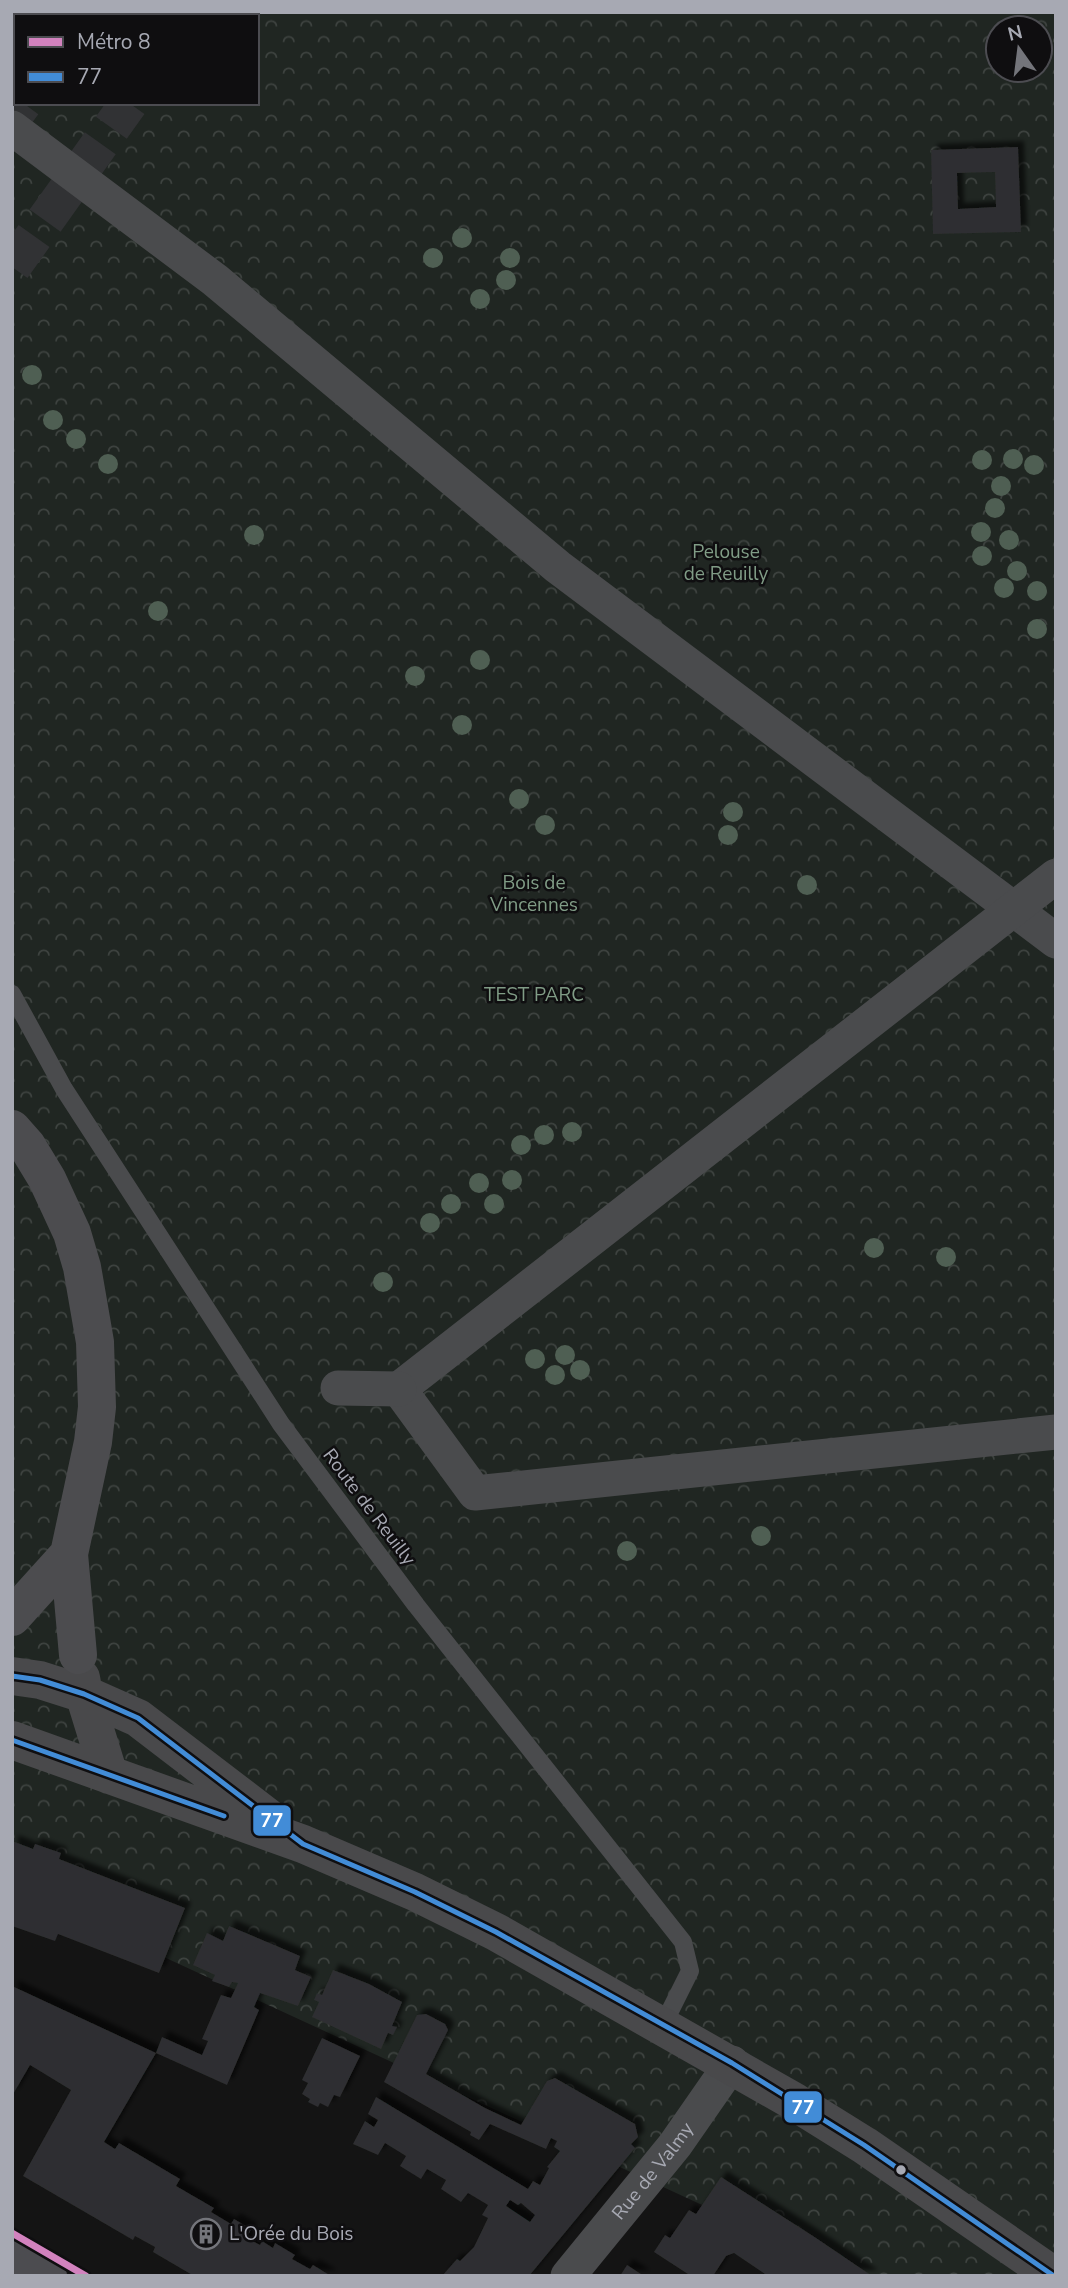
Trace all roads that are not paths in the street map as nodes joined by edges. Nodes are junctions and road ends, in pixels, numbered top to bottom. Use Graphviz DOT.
graph roads {
  1 [pos="12,128"];
  2 [pos="1056,876"];
  3 [pos="1013,909"];
  4 [pos="1056,941"];
  5 [pos="12,993"];
  6 [pos="12,1129"];
  7 [pos="338,1388"];
  8 [pos="399,1389"];
  9 [pos="1056,1432"];
  10 [pos="69,1554"];
  11 [pos="12,1617"];
  12 [pos="78,1655"];
  13 [pos="12,1676"];
  14 [pos="84,1694"];
  15 [pos="12,1740"];
  16 [pos="109,1774"];
  17 [pos="303,1844"];
  18 [pos="663,2025"];
  19 [pos="732,2063"];
  20 [pos="12,2255"];
  21 [pos="48,2276"];
  22 [pos="568,2276"];
  23 [pos="1054,2276"];
  1 -- 3 [label="street"];
  2 -- 3 [label="street"];
  3 -- 4 [label="street"];
  3 -- 8 [label="street"];
  5 -- 18 [label="lane, Route de Reuilly"];
  6 -- 10 [label="highway"];
  7 -- 8 [label="street"];
  8 -- 9 [label="street"];
  10 -- 11 [label="highway"];
  10 -- 12 [label="highway"];
  12 -- 14 [label="street"];
  13 -- 14 [label="street"];
  14 -- 16 [label="street"];
  14 -- 17 [label="street"];
  15 -- 16 [label="street"];
  16 -- 17 [label="street"];
  17 -- 18 [label="street"];
  18 -- 19 [label="street"];
  19 -- 22 [label="street, Rue de Valmy"];
  19 -- 23 [label="street"];
  20 -- 21 [label="main road"];
}
